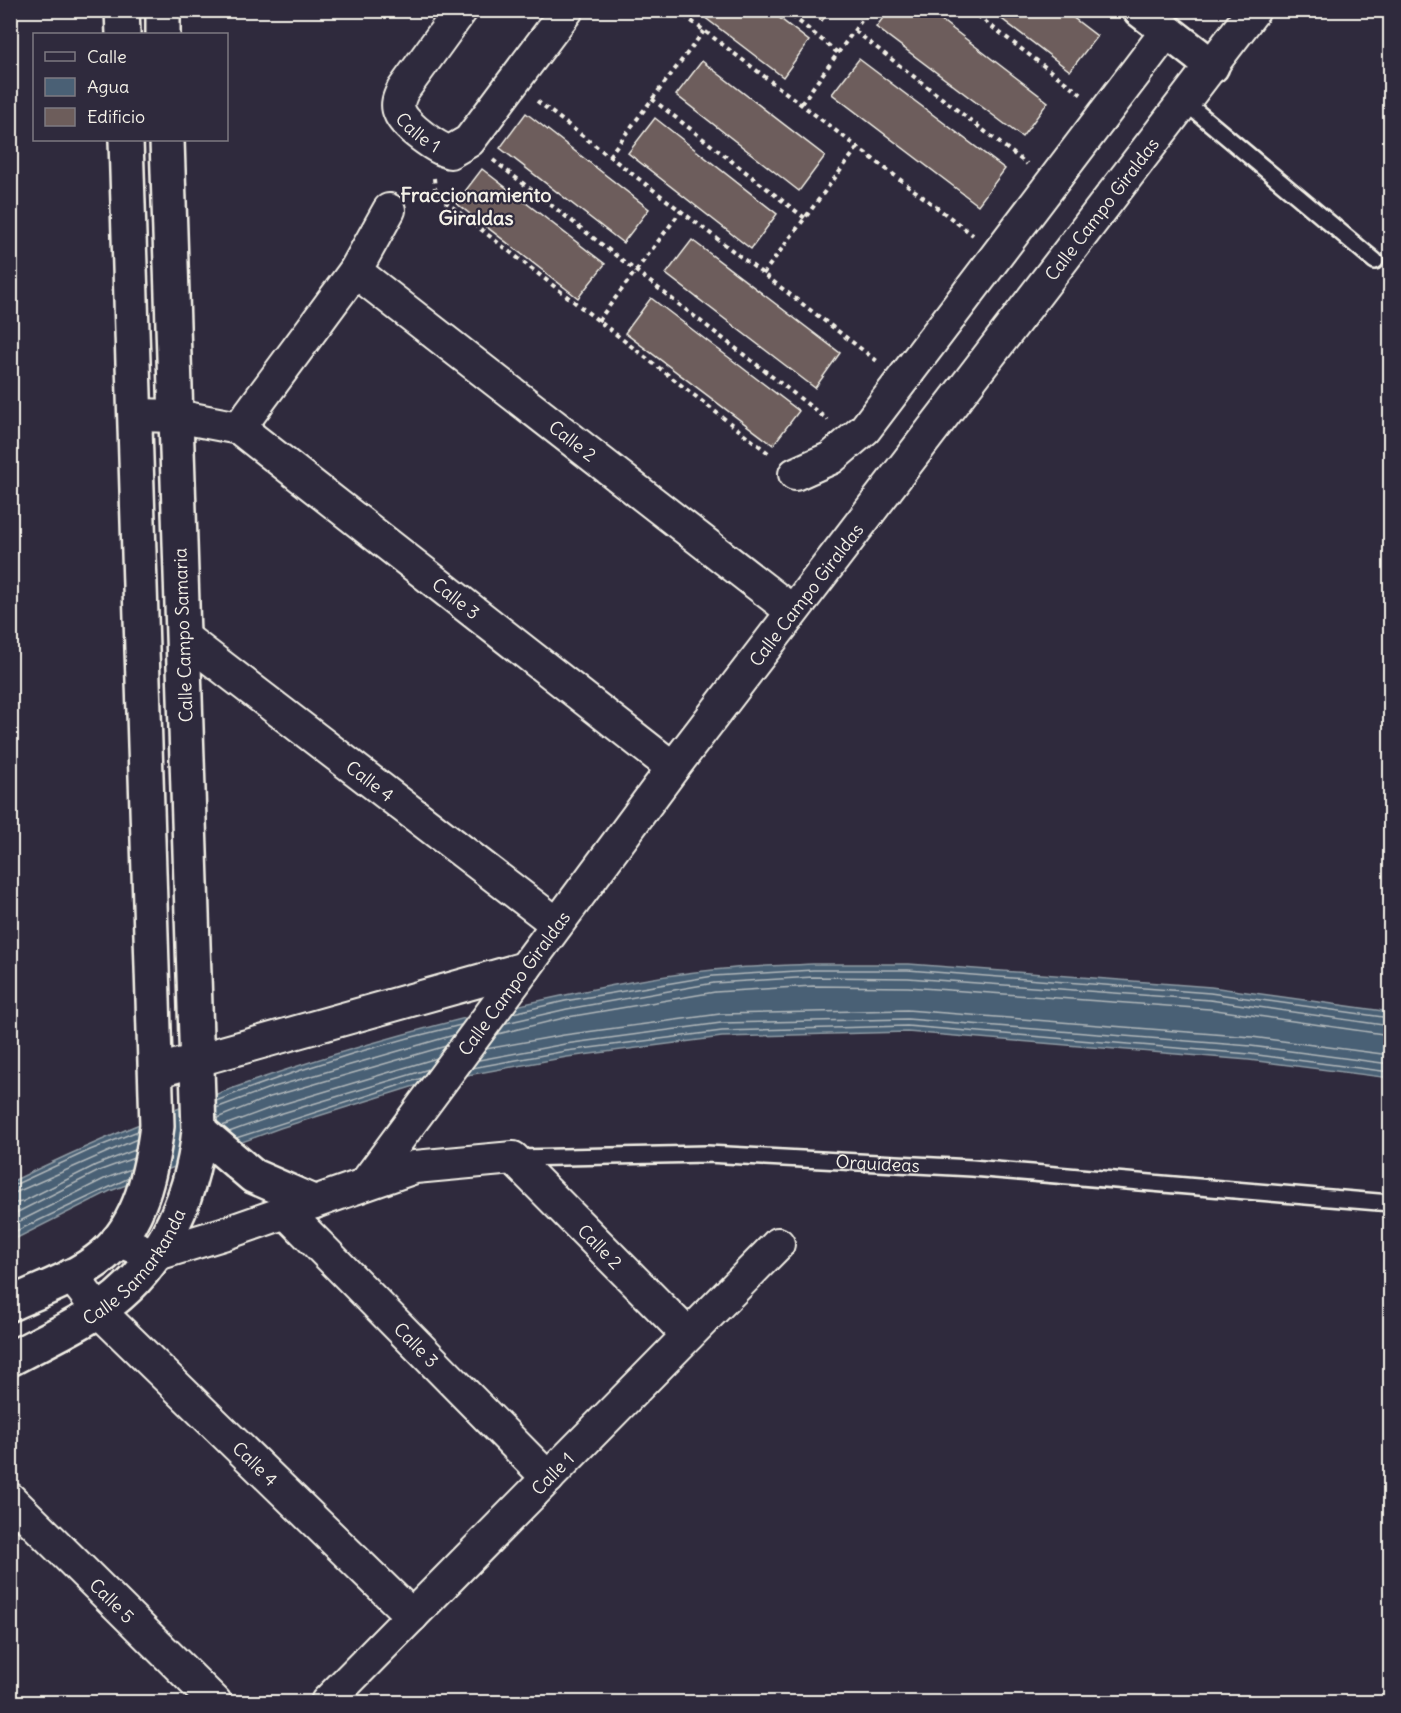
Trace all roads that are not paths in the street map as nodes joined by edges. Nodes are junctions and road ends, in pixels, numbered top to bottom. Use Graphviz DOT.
graph roads {
  1 [pos="122,10"];
  2 [pos="163,10"];
  3 [pos="462,10"];
  4 [pos="567,10"];
  5 [pos="1140,10"];
  6 [pos="1254,10"];
  7 [pos="1167,31"];
  8 [pos="123,33"];
  9 [pos="163,33"];
  10 [pos="1212,66"];
  11 [pos="1185,102"];
  12 [pos="126,141"];
  13 [pos="167,141"];
  14 [pos="389,210"];
  15 [pos="1375,261"];
  16 [pos="355,271"];
  17 [pos="136,415"];
  18 [pos="176,416"];
  19 [pos="239,428"];
  20 [pos="795,474"];
  21 [pos="792,611"];
  22 [pos="183,637"];
  23 [pos="673,768"];
  24 [pos="557,924"];
  25 [pos="525,968"];
  26 [pos="197,1061"];
  27 [pos="158,1071"];
  28 [pos="199,1130"];
  29 [pos="513,1158"];
  30 [pos="365,1184"];
  31 [pos="1390,1203"];
  32 [pos="300,1207"];
  33 [pos="117,1240"];
  34 [pos="778,1244"];
  35 [pos="154,1255"];
  36 [pos="71,1275"];
  37 [pos="10,1304"];
  38 [pos="99,1311"];
  39 [pos="688,1335"];
  40 [pos="10,1359"];
  41 [pos="548,1478"];
  42 [pos="10,1499"];
  43 [pos="412,1616"];
  44 [pos="214,1702"];
  45 [pos="327,1702"];
  1 -- 8 [label="street"];
  2 -- 9 [label="street"];
  3 -- 4 [label="street, Calle 1"];
  5 -- 7 [label="street"];
  6 -- 10 [label="street, Calle Campo Giraldas"];
  7 -- 10 [label="street"];
  7 -- 20 [label="street"];
  10 -- 11 [label="street, Calle Campo Giraldas"];
  11 -- 15 [label="lane"];
  11 -- 21 [label="street, Calle Campo Giraldas"];
  12 -- 17 [label="street"];
  13 -- 18 [label="street, Calle Campo Samaria"];
  14 -- 16 [label="street"];
  16 -- 19 [label="street"];
  16 -- 21 [label="street, Calle 2"];
  17 -- 18 [label="street"];
  17 -- 27 [label="street"];
  18 -- 19 [label="street"];
  18 -- 22 [label="street, Calle Campo Samaria"];
  19 -- 23 [label="street, Calle 3"];
  21 -- 23 [label="street, Calle Campo Giraldas"];
  22 -- 24 [label="street, Calle 4"];
  22 -- 26 [label="street, Calle Campo Samaria"];
  23 -- 24 [label="street, Calle Campo Giraldas"];
  24 -- 25 [label="street, Calle Campo Giraldas"];
  25 -- 26 [label="street"];
  25 -- 30 [label="street, Calle Campo Giraldas"];
  26 -- 27 [label="street"];
  26 -- 28 [label="street, Calle Campo Samaria"];
  27 -- 33 [label="street, Calle Samarkanda"];
  28 -- 32 [label="street"];
  28 -- 35 [label="street, Calle Samarkanda"];
  29 -- 30 [label="street, Orquídeas"];
  29 -- 31 [label="lane, Orquídeas"];
  29 -- 39 [label="street, Calle 2"];
  30 -- 32 [label="street, Orquídeas"];
  32 -- 35 [label="street, Orquídeas"];
  32 -- 41 [label="street, Calle 3"];
  33 -- 35 [label="street"];
  33 -- 36 [label="street, Calle Samarkanda"];
  34 -- 39 [label="street, Calle 1"];
  35 -- 38 [label="street, Calle Samarkanda"];
  36 -- 37 [label="street, Calle Samarkanda"];
  36 -- 38 [label="street, Calle 4"];
  38 -- 40 [label="street, Calle Samarkanda"];
  38 -- 43 [label="street, Calle 4"];
  39 -- 41 [label="street, Calle 1"];
  41 -- 43 [label="street, Calle 1"];
  42 -- 44 [label="street, Calle 5"];
  43 -- 45 [label="street, Calle 1"];
}
